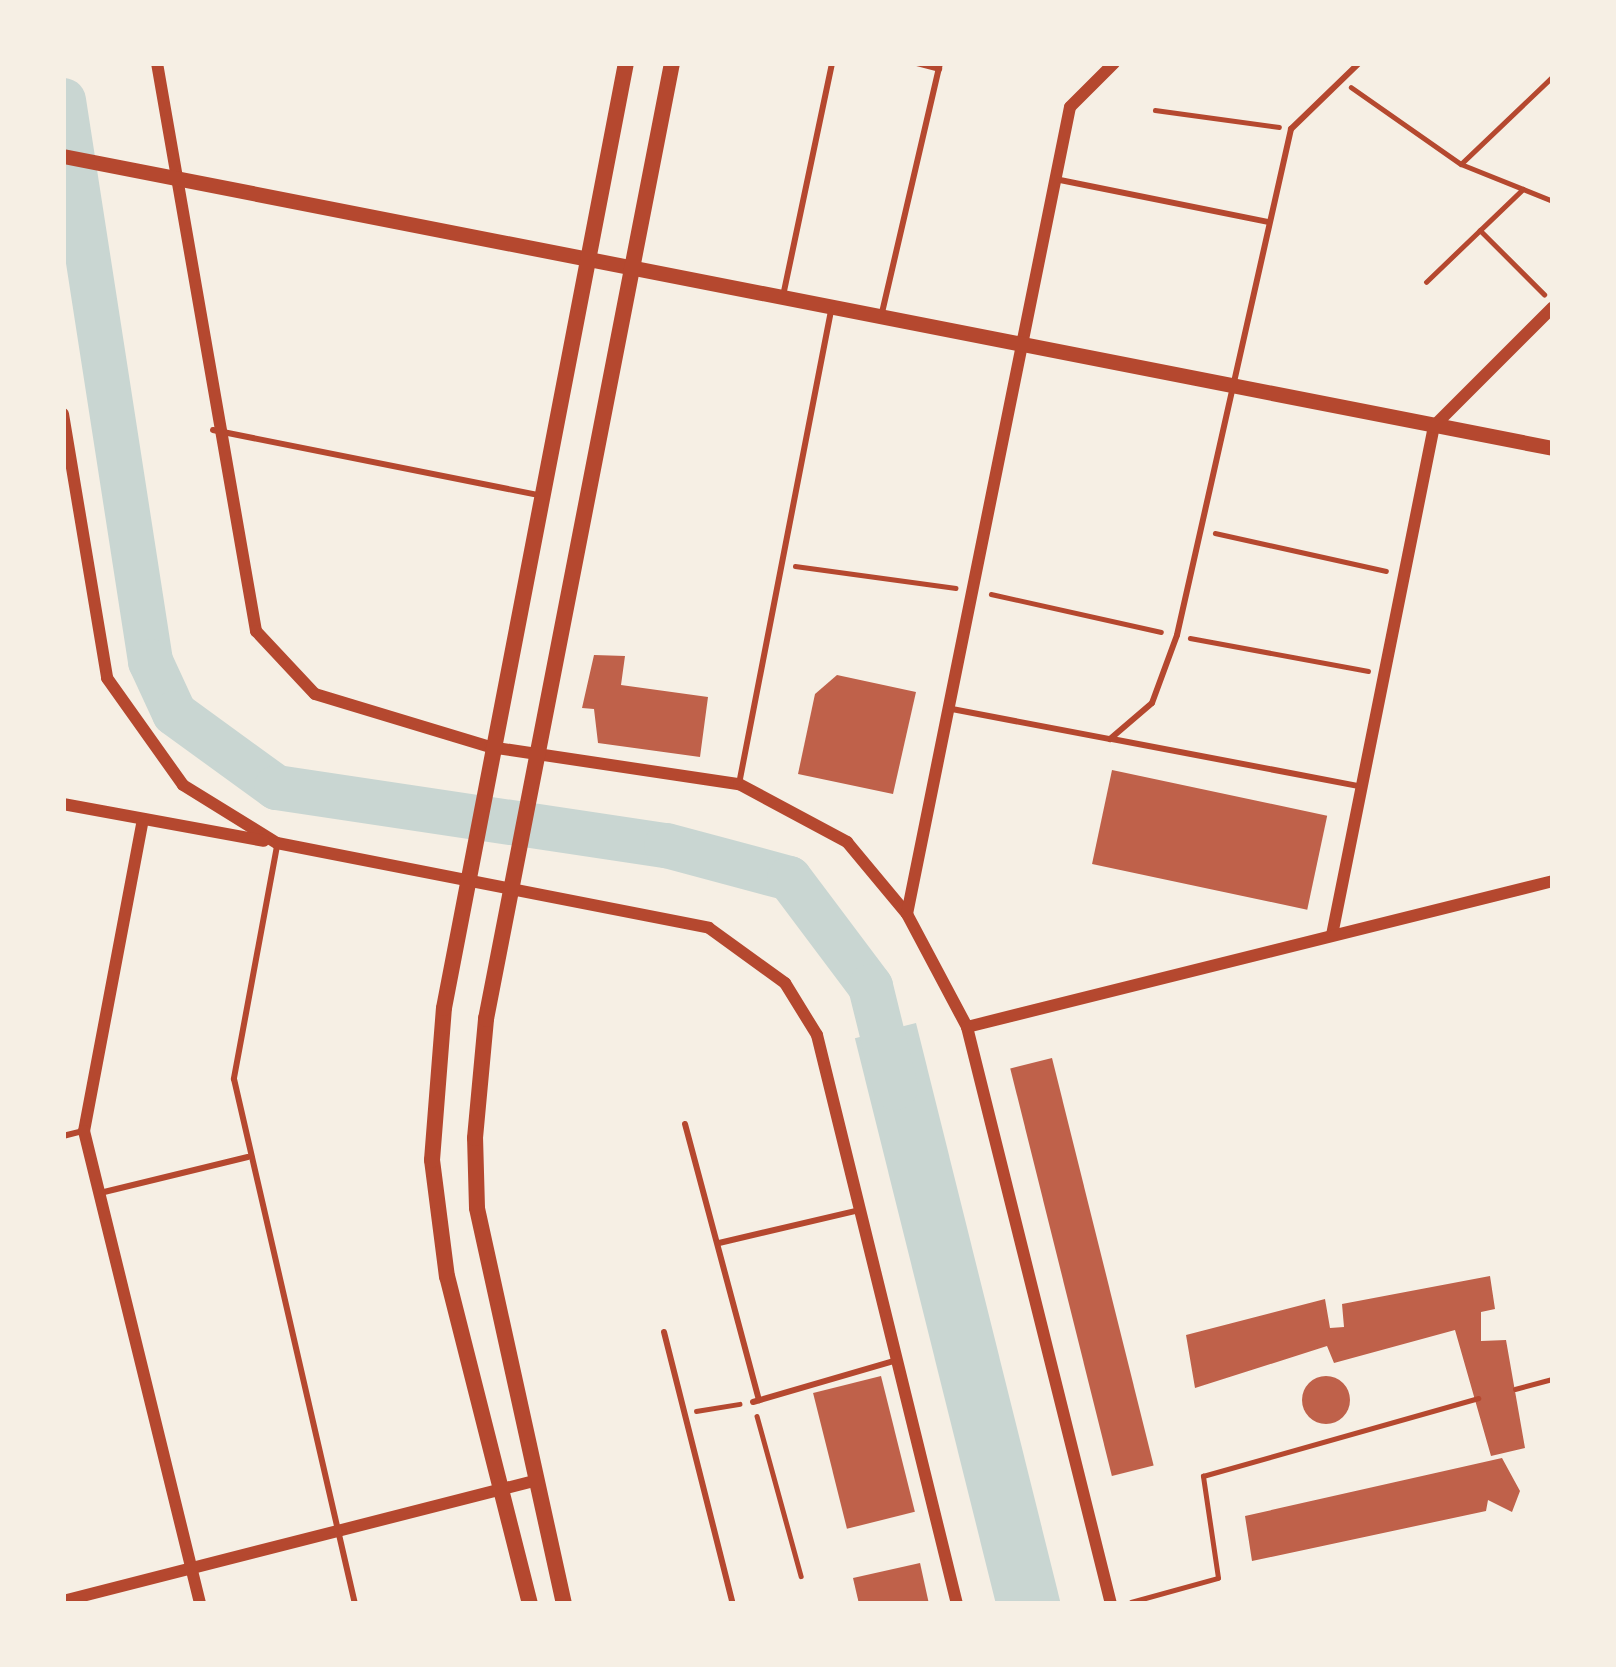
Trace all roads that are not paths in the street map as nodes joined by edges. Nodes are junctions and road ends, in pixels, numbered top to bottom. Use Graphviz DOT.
graph roads {
  1 [pos="158,63"];
  2 [pos="626,63"];
  3 [pos="672,63"];
  4 [pos="832,63"];
  5 [pos="917,63"];
  6 [pos="1114,63"];
  7 [pos="1360,63"];
  8 [pos="940,66"];
  9 [pos="63,156"];
  10 [pos="172,173"];
  11 [pos="1055,179"];
  12 [pos="1268,222"];
  13 [pos="587,260"];
  14 [pos="630,270"];
  15 [pos="782,300"];
  16 [pos="1553,305"];
  17 [pos="831,311"];
  18 [pos="880,320"];
  19 [pos="1022,347"];
  20 [pos="1227,386"];
  21 [pos="63,414"];
  22 [pos="1434,426"];
  23 [pos="213,430"];
  24 [pos="1553,448"];
  25 [pos="66,449"];
  26 [pos="538,495"];
  27 [pos="949,708"];
  28 [pos="1110,739"];
  29 [pos="490,746"];
  30 [pos="542,750"];
  31 [pos="739,784"];
  32 [pos="1362,787"];
  33 [pos="63,804"];
  34 [pos="143,819"];
  35 [pos="278,843"];
  36 [pos="469,875"];
  37 [pos="1553,881"];
  38 [pos="519,882"];
  39 [pos="907,914"];
  40 [pos="1332,935"];
  41 [pos="967,1027"];
  42 [pos="685,1124"];
  43 [pos="85,1131"];
  44 [pos="63,1136"];
  45 [pos="248,1157"];
  46 [pos="100,1192"];
  47 [pos="860,1210"];
  48 [pos="718,1244"];
  49 [pos="664,1332"];
  50 [pos="897,1360"];
  51 [pos="533,1480"];
  52 [pos="502,1490"];
  53 [pos="337,1532"];
  54 [pos="192,1568"];
  55 [pos="63,1601"];
  56 [pos="200,1604"];
  57 [pos="356,1604"];
  58 [pos="530,1604"];
  59 [pos="564,1604"];
  60 [pos="733,1604"];
  61 [pos="957,1604"];
  62 [pos="1116,1604"];
  1 -- 10 [label="street"];
  2 -- 13 [label="main road"];
  3 -- 14 [label="main road"];
  4 -- 15 [label="lane"];
  5 -- 8 [label="lane"];
  6 -- 11 [label="street"];
  7 -- 12 [label="lane"];
  8 -- 18 [label="lane"];
  9 -- 10 [label="street"];
  10 -- 13 [label="street"];
  10 -- 23 [label="street"];
  11 -- 12 [label="lane"];
  11 -- 19 [label="street"];
  12 -- 20 [label="lane"];
  13 -- 14 [label="street"];
  13 -- 26 [label="main road"];
  14 -- 15 [label="street"];
  14 -- 30 [label="main road"];
  15 -- 17 [label="street"];
  16 -- 22 [label="street"];
  17 -- 18 [label="street"];
  17 -- 31 [label="lane"];
  18 -- 19 [label="street"];
  19 -- 20 [label="street"];
  19 -- 27 [label="street"];
  20 -- 22 [label="street"];
  20 -- 28 [label="lane"];
  21 -- 25 [label="street"];
  22 -- 24 [label="street"];
  22 -- 32 [label="street"];
  23 -- 26 [label="lane"];
  23 -- 29 [label="street"];
  25 -- 35 [label="street"];
  26 -- 29 [label="main road"];
  27 -- 28 [label="lane"];
  27 -- 39 [label="street"];
  28 -- 32 [label="lane"];
  29 -- 30 [label="street"];
  29 -- 36 [label="main road"];
  30 -- 31 [label="street"];
  30 -- 38 [label="main road"];
  31 -- 39 [label="street"];
  32 -- 40 [label="street"];
  33 -- 34 [label="street"];
  34 -- 35 [label="street"];
  34 -- 43 [label="street"];
  35 -- 36 [label="street"];
  35 -- 45 [label="lane"];
  36 -- 38 [label="street"];
  36 -- 52 [label="main road"];
  37 -- 40 [label="street"];
  38 -- 47 [label="street"];
  38 -- 51 [label="main road"];
  39 -- 41 [label="street"];
  40 -- 41 [label="street"];
  41 -- 62 [label="street"];
  42 -- 48 [label="lane"];
  43 -- 44 [label="lane"];
  43 -- 46 [label="street"];
  45 -- 46 [label="lane"];
  45 -- 53 [label="lane"];
  46 -- 54 [label="street"];
  47 -- 48 [label="lane"];
  47 -- 50 [label="street"];
  48 -- 50 [label="lane"];
  49 -- 60 [label="lane"];
  50 -- 61 [label="street"];
  51 -- 52 [label="street"];
  51 -- 59 [label="main road"];
  52 -- 53 [label="street"];
  52 -- 58 [label="main road"];
  53 -- 54 [label="street"];
  53 -- 57 [label="lane"];
  54 -- 55 [label="street"];
  54 -- 56 [label="street"];
}
